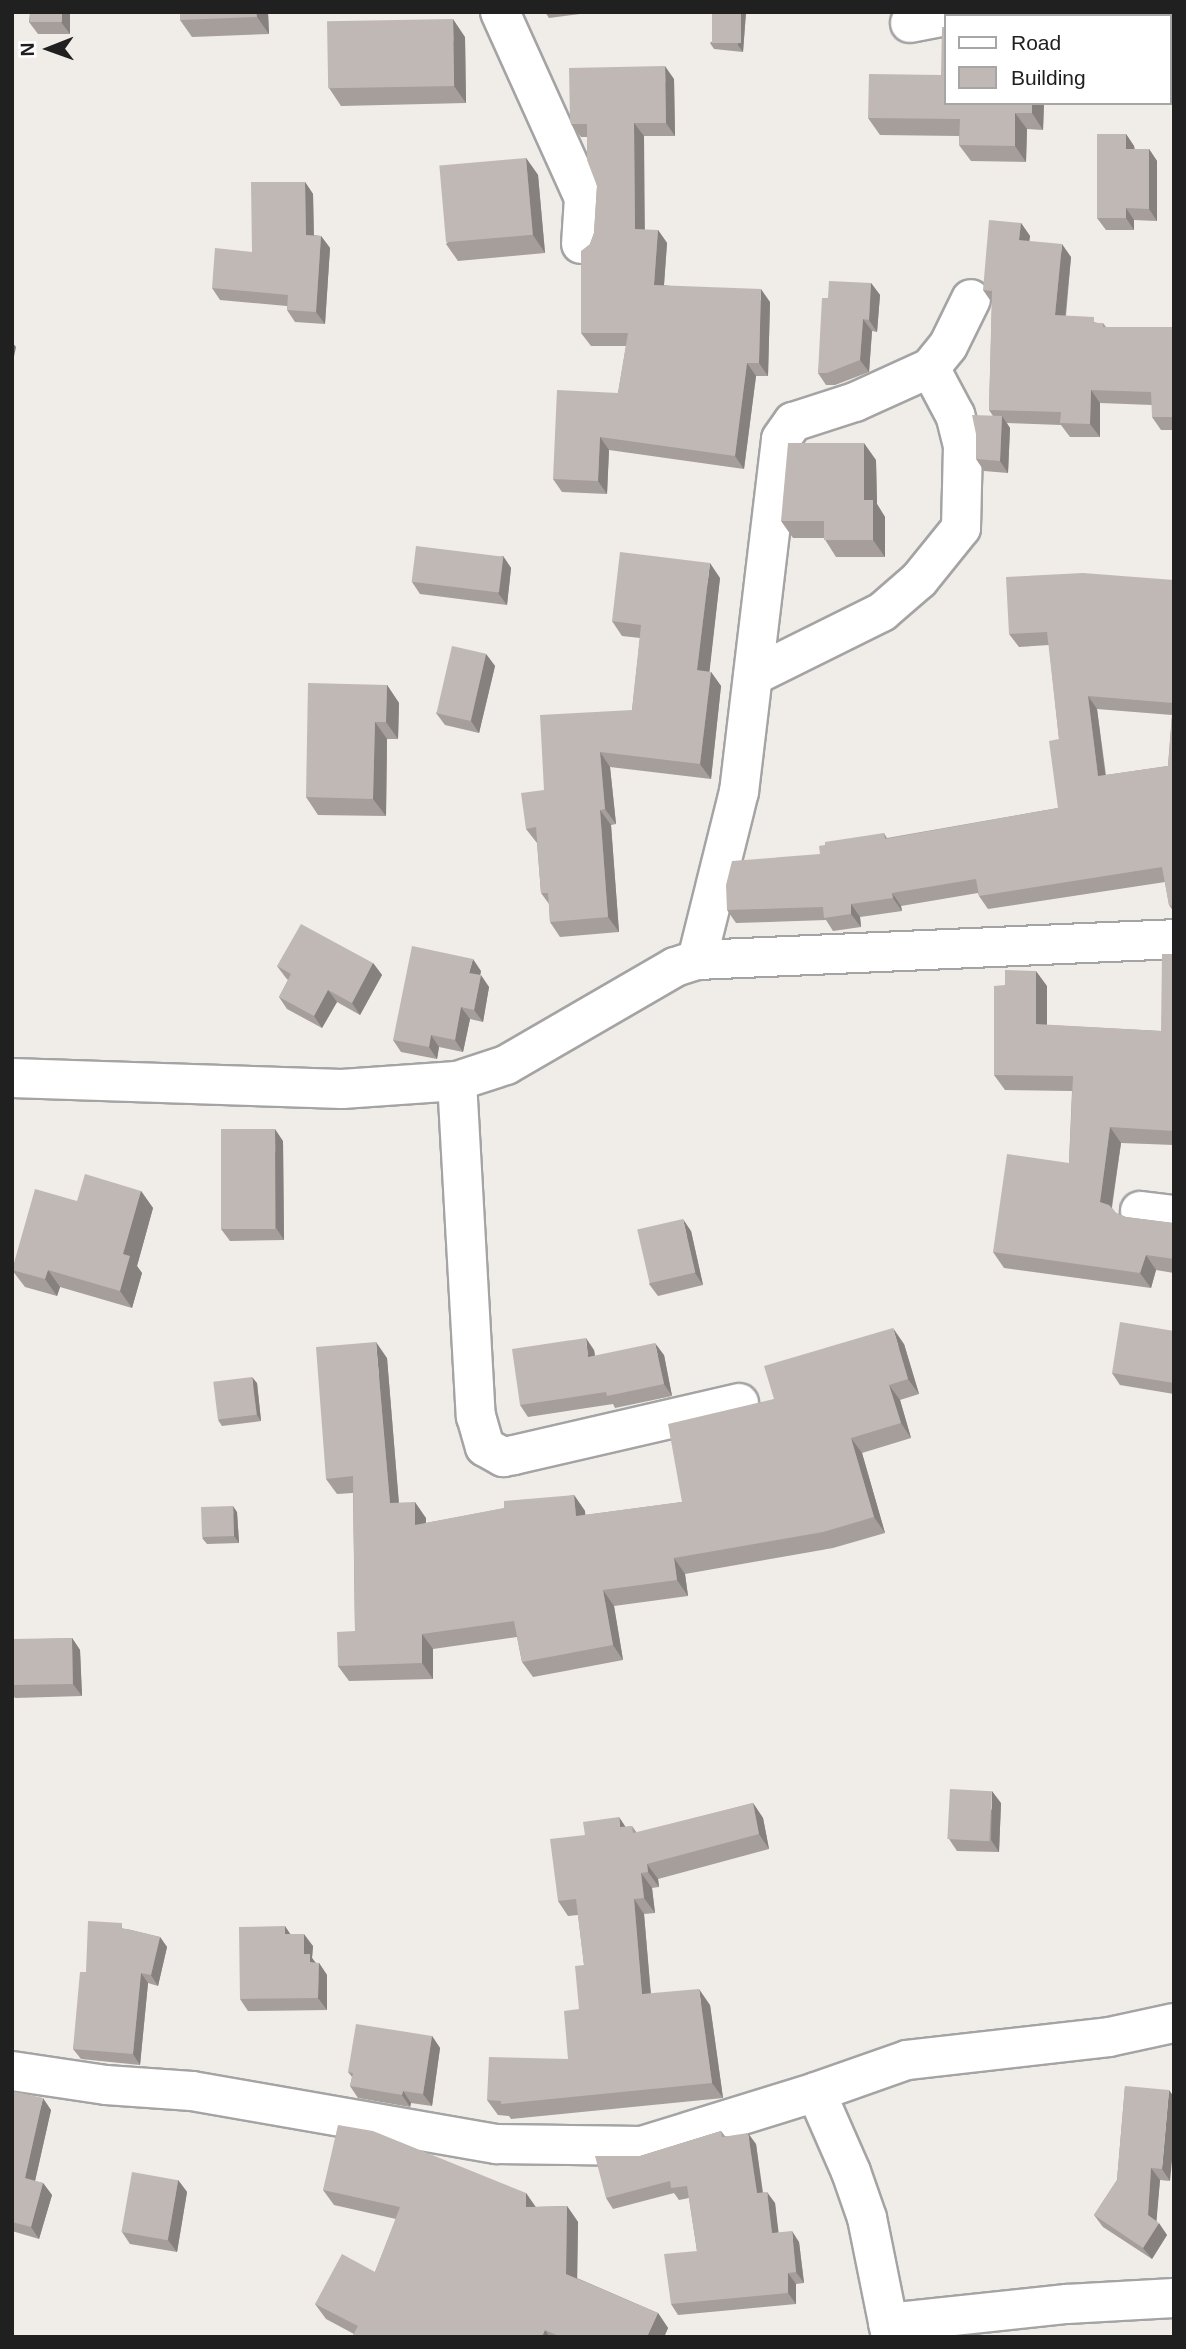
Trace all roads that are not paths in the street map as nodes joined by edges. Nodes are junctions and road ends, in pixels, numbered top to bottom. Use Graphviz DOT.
graph roads {
  1 [pos="500,12"];
  2 [pos="581,244"];
  3 [pos="971,299"];
  4 [pos="930,368"];
  5 [pos="753,676"];
  6 [pos="1174,939"];
  7 [pos="697,960"];
  8 [pos="12,1078"];
  9 [pos="457,1081"];
  10 [pos="739,1403"];
  11 [pos="1174,2023"];
  12 [pos="12,2071"];
  13 [pos="816,2092"];
  14 [pos="1174,2298"];
  15 [pos="889,2330"];
  1 -- 2 [label="street"];
  3 -- 4 [label="street"];
  4 -- 5 [label="street"];
  4 -- 5 [label="street"];
  5 -- 7 [label="street"];
  6 -- 7 [label="street"];
  7 -- 9 [label="street"];
  8 -- 9 [label="street"];
  9 -- 10 [label="street"];
  11 -- 13 [label="street"];
  12 -- 13 [label="street"];
  13 -- 15 [label="street"];
  14 -- 15 [label="street"];
}
